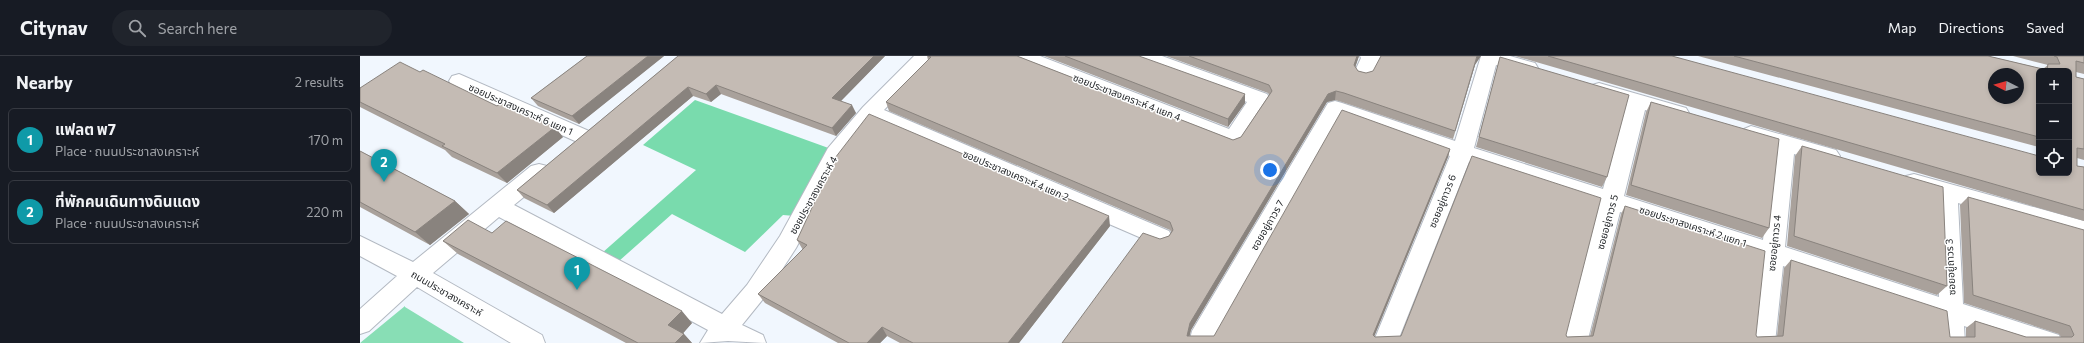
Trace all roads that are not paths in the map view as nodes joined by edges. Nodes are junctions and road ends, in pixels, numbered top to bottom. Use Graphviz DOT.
graph roads {
  1 [pos="925,56"];
  2 [pos="1021,56"];
  3 [pos="1142,56"];
  4 [pos="1547,74"];
  5 [pos="459,81"];
  6 [pos="1584,86"];
  7 [pos="1637,101"];
  8 [pos="1336,108"];
  9 [pos="870,112"];
  10 [pos="1696,118"];
  11 [pos="1733,129"];
  12 [pos="1785,143"];
  13 [pos="1462,152"];
  14 [pos="1844,161"];
  15 [pos="1895,176"];
  16 [pos="1946,191"];
  17 [pos="1613,200"];
  18 [pos="497,206"];
  19 [pos="2084,230"];
  20 [pos="1161,237"];
  21 [pos="360,245"];
  22 [pos="1772,252"];
  23 [pos="415,274"];
  24 [pos="1952,311"];
  25 [pos="360,324"];
  26 [pos="718,335"];
  27 [pos="532,343"];
  28 [pos="754,343"];
  29 [pos="1201,343"];
  30 [pos="1385,343"];
  31 [pos="1575,343"];
  32 [pos="1763,343"];
  33 [pos="1953,343"];
  34 [pos="2050,343"];
  1 -- 9 [label="street, ซอยประชาสงเคราะห์ 4"];
  2 -- 3 [label="street, ซอยประชาสงเคราะห์ 4 แยก 4"];
  4 -- 13 [label="street, ซอยอยู่ถาวร 6"];
  5 -- 18 [label="street, ซอยประชาสงเคราะห์ 6 แยก 1"];
  6 -- 7 [label="street"];
  7 -- 10 [label="street"];
  7 -- 17 [label="street, ซอยอยู่ถาวร 5"];
  8 -- 13 [label="street, ซอยประชาสงเคราะห์ 2 แยก 1"];
  8 -- 29 [label="street, ซอยอยู่ถาวร 7"];
  9 -- 20 [label="street, ซอยประชาสงเคราะห์ 4 แยก 2"];
  9 -- 26 [label="street, ซอยประชาสงเคราะห์ 4"];
  11 -- 12 [label="street"];
  12 -- 14 [label="street"];
  12 -- 22 [label="street, ซอยอยู่ถาวร 4"];
  13 -- 17 [label="street, ซอยประชาสงเคราะห์ 2 แยก 1"];
  13 -- 30 [label="street, ซอยอยู่ถาวร 6"];
  15 -- 16 [label="street"];
  16 -- 19 [label="street"];
  16 -- 24 [label="street, ซอยอยู่ถาวร 3"];
  17 -- 22 [label="street, ซอยประชาสงเคราะห์ 2 แยก 1"];
  17 -- 31 [label="street, ซอยอยู่ถาวร 5"];
  18 -- 23 [label="street"];
  18 -- 26 [label="street"];
  21 -- 23 [label="street, ถนนประชาสงเคราะห์"];
  22 -- 24 [label="street, ซอยประชาสงเคราะห์ 2 แยก 1"];
  22 -- 32 [label="street, ซอยอยู่ถาวร 4"];
  23 -- 25 [label="street"];
  23 -- 27 [label="street, ถนนประชาสงเคราะห์"];
  24 -- 33 [label="street, ซอยอยู่ถาวร 3"];
  24 -- 34 [label="street, ซอยประชาสงเคราะห์ 2 แยก 1"];
  26 -- 28 [label="street"];
}
